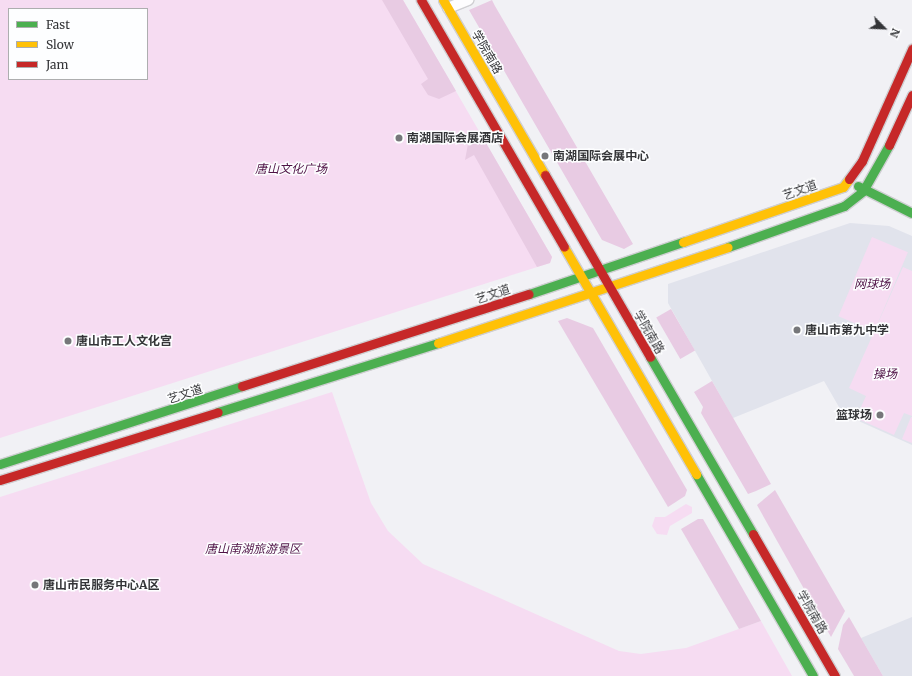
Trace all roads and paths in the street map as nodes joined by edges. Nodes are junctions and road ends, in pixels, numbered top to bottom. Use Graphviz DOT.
graph roads {
  1 [pos="421,0"];
  2 [pos="468,0"];
  3 [pos="446,4"];
  4 [pos="912,49"];
  5 [pos="912,95"];
  6 [pos="850,179"];
  7 [pos="863,192"];
  8 [pos="912,213"];
  9 [pos="599,271"];
  10 [pos="580,278"];
  11 [pos="610,289"];
  12 [pos="590,295"];
  13 [pos="206,400"];
  14 [pos="212,414"];
  15 [pos="0,464"];
  16 [pos="0,480"];
  17 [pos="813,676"];
  18 [pos="835,676"];
  1 -- 10 [label="main road"];
  2 -- 3 [label="street"];
  3 -- 9 [label="main road, 学院南路"];
  4 -- 6 [label="main road, 艺文道"];
  5 -- 7 [label="main road"];
  6 -- 7 [label="main road"];
  6 -- 9 [label="main road, 艺文道"];
  7 -- 8 [label="main road"];
  7 -- 11 [label="main road"];
  9 -- 10 [label="main road, 艺文道"];
  9 -- 11 [label="main road, 学院南路"];
  10 -- 12 [label="main road"];
  10 -- 13 [label="main road, 艺文道"];
  11 -- 12 [label="main road"];
  11 -- 18 [label="main road, 学院南路"];
  12 -- 14 [label="main road"];
  12 -- 17 [label="main road"];
  13 -- 14 [label="main road"];
  13 -- 15 [label="main road, 艺文道"];
  14 -- 16 [label="main road"];
}
